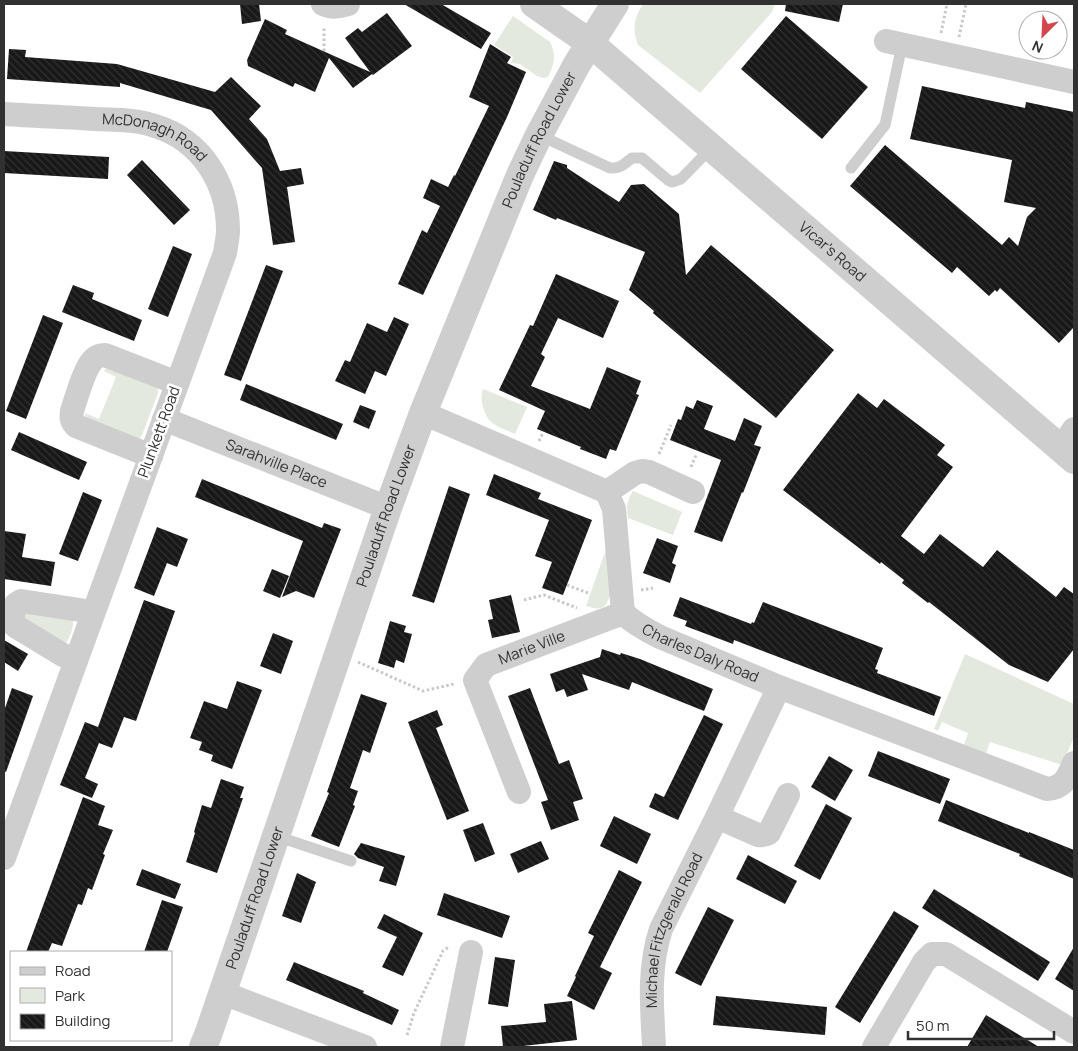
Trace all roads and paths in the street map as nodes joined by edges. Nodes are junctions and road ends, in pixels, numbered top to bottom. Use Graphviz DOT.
graph roads {
  1 [pos="323,4"];
  2 [pos="348,4"];
  3 [pos="534,4"];
  4 [pos="615,4"];
  5 [pos="947,4"];
  6 [pos="966,4"];
  7 [pos="941,37"];
  8 [pos="959,40"];
  9 [pos="590,43"];
  10 [pos="894,43"];
  11 [pos="1074,82"];
  12 [pos="4,114"];
  13 [pos="539,135"];
  14 [pos="711,148"];
  15 [pos="851,168"];
  16 [pos="225,253"];
  17 [pos="177,383"];
  18 [pos="423,413"];
  19 [pos="164,419"];
  20 [pos="671,425"];
  21 [pos="1070,446"];
  22 [pos="659,454"];
  23 [pos="696,455"];
  24 [pos="151,456"];
  25 [pos="691,467"];
  26 [pos="607,492"];
  27 [pos="693,492"];
  28 [pos="388,508"];
  29 [pos="567,585"];
  30 [pos="588,593"];
  31 [pos="524,600"];
  32 [pos="582,610"];
  33 [pos="93,612"];
  34 [pos="623,613"];
  35 [pos="339,653"];
  36 [pos="76,660"];
  37 [pos="475,680"];
  38 [pos="779,687"];
  39 [pos="1074,764"];
  40 [pos="519,792"];
  41 [pos="788,795"];
  42 [pos="717,817"];
  43 [pos="10,824"];
  44 [pos="276,836"];
  45 [pos="4,858"];
  46 [pos="351,861"];
  47 [pos="471,952"];
  48 [pos="222,993"];
  49 [pos="1074,1032"];
  50 [pos="203,1047"];
  51 [pos="365,1047"];
  52 [pos="452,1047"];
  53 [pos="654,1047"];
  54 [pos="874,1047"];
  1 -- 2 [label="street"];
  3 -- 9 [label="street, Vicar's Road"];
  4 -- 9 [label="street, Pouladuff Road Lower"];
  5 -- 7 [label="path"];
  6 -- 8 [label="path"];
  9 -- 13 [label="street, Pouladuff Road Lower"];
  9 -- 14 [label="street, Vicar's Road"];
  10 -- 11 [label="street"];
  10 -- 15 [label="lane"];
  12 -- 16 [label="street, McDonagh Road"];
  13 -- 14 [label="lane"];
  13 -- 18 [label="street, Pouladuff Road Lower"];
  14 -- 21 [label="street, Vicar's Road"];
  16 -- 17 [label="street, Plunkett Road"];
  17 -- 19 [label="street, Plunkett Road"];
  17 -- 24 [label="street"];
  18 -- 26 [label="street"];
  18 -- 28 [label="street, Pouladuff Road Lower"];
  19 -- 24 [label="street, Plunkett Road"];
  19 -- 28 [label="street, Sarahville Place"];
  20 -- 22 [label="path"];
  23 -- 25 [label="path"];
  24 -- 33 [label="street, Plunkett Road"];
  26 -- 27 [label="street"];
  26 -- 34 [label="street"];
  28 -- 35 [label="street, Pouladuff Road Lower"];
  29 -- 30 [label="path"];
  31 -- 32 [label="path"];
  33 -- 36 [label="street, Plunkett Road"];
  33 -- 36 [label="street"];
  34 -- 37 [label="street, Marie Ville"];
  34 -- 38 [label="street, Charles Daly Road"];
  35 -- 37 [label="path"];
  35 -- 44 [label="street, Pouladuff Road Lower"];
  36 -- 43 [label="street, Plunkett Road"];
  37 -- 40 [label="street"];
  38 -- 39 [label="street, Charles Daly Road"];
  38 -- 42 [label="street, Michael Fitzgerald Road"];
  41 -- 42 [label="street"];
  42 -- 53 [label="street, Michael Fitzgerald Road"];
  43 -- 45 [label="street, Plunkett Road"];
  44 -- 46 [label="lane"];
  44 -- 48 [label="street, Pouladuff Road Lower"];
  47 -- 52 [label="street"];
  48 -- 50 [label="street, Pouladuff Road Lower"];
  48 -- 51 [label="street"];
  49 -- 54 [label="street"];
}
